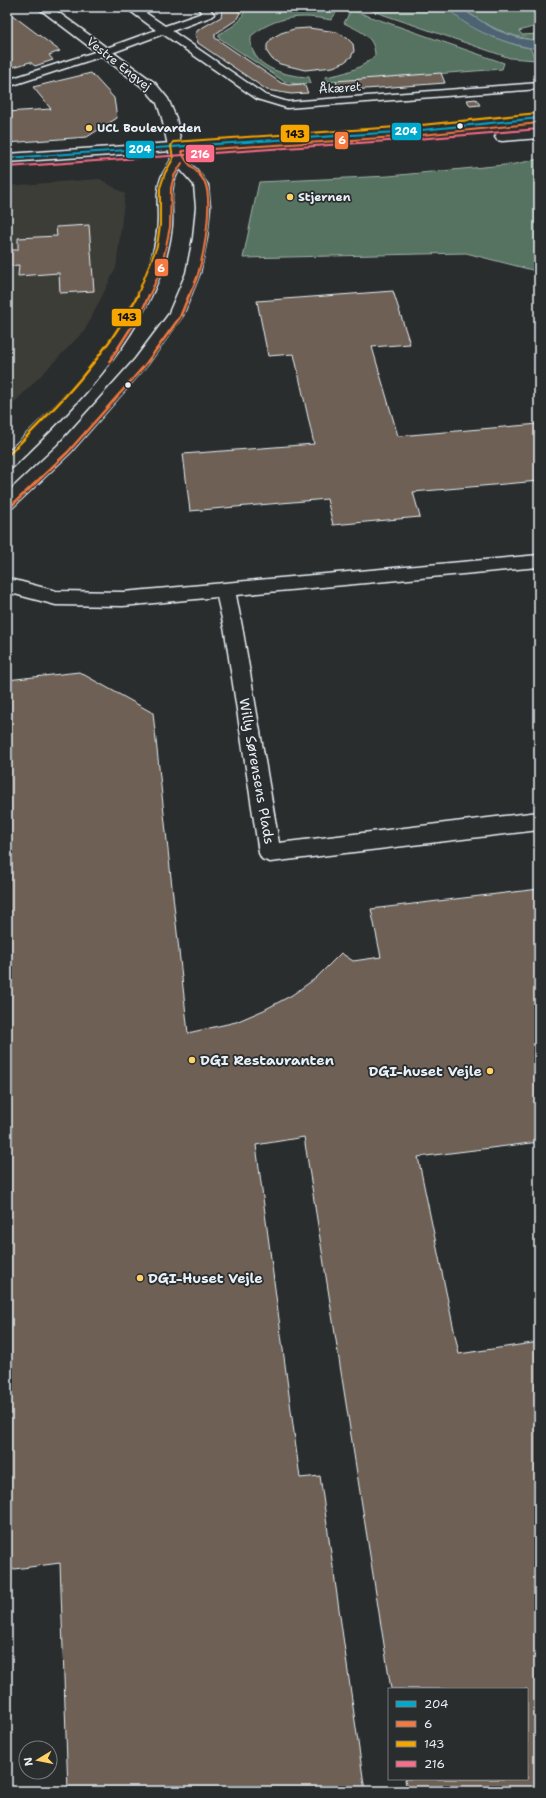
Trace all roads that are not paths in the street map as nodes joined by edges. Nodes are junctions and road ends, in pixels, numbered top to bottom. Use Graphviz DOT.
graph roads {
  1 [pos="43,7"];
  2 [pos="130,7"];
  3 [pos="202,7"];
  4 [pos="164,31"];
  5 [pos="105,52"];
  6 [pos="7,84"];
  7 [pos="539,86"];
  8 [pos="539,118"];
  9 [pos="539,134"];
  10 [pos="177,153"];
  11 [pos="7,158"];
  12 [pos="7,172"];
  13 [pos="7,463"];
  14 [pos="7,503"];
  15 [pos="539,561"];
  16 [pos="7,585"];
  17 [pos="225,589"];
  18 [pos="539,821"];
  1 -- 5 [label="street, Vestre Engvej"];
  2 -- 4 [label="lane, Åkæret"];
  3 -- 4 [label="lane"];
  4 -- 5 [label="lane"];
  4 -- 7 [label="lane, Åkæret"];
  5 -- 6 [label="lane"];
  5 -- 10 [label="street, Vestre Engvej"];
  8 -- 10 [label="street"];
  9 -- 10 [label="street"];
  10 -- 11 [label="street"];
  10 -- 12 [label="street"];
  10 -- 13 [label="street"];
  10 -- 14 [label="street"];
  15 -- 17 [label="street"];
  16 -- 17 [label="street"];
  17 -- 18 [label="street, Willy Sørensens Plads"];
}
